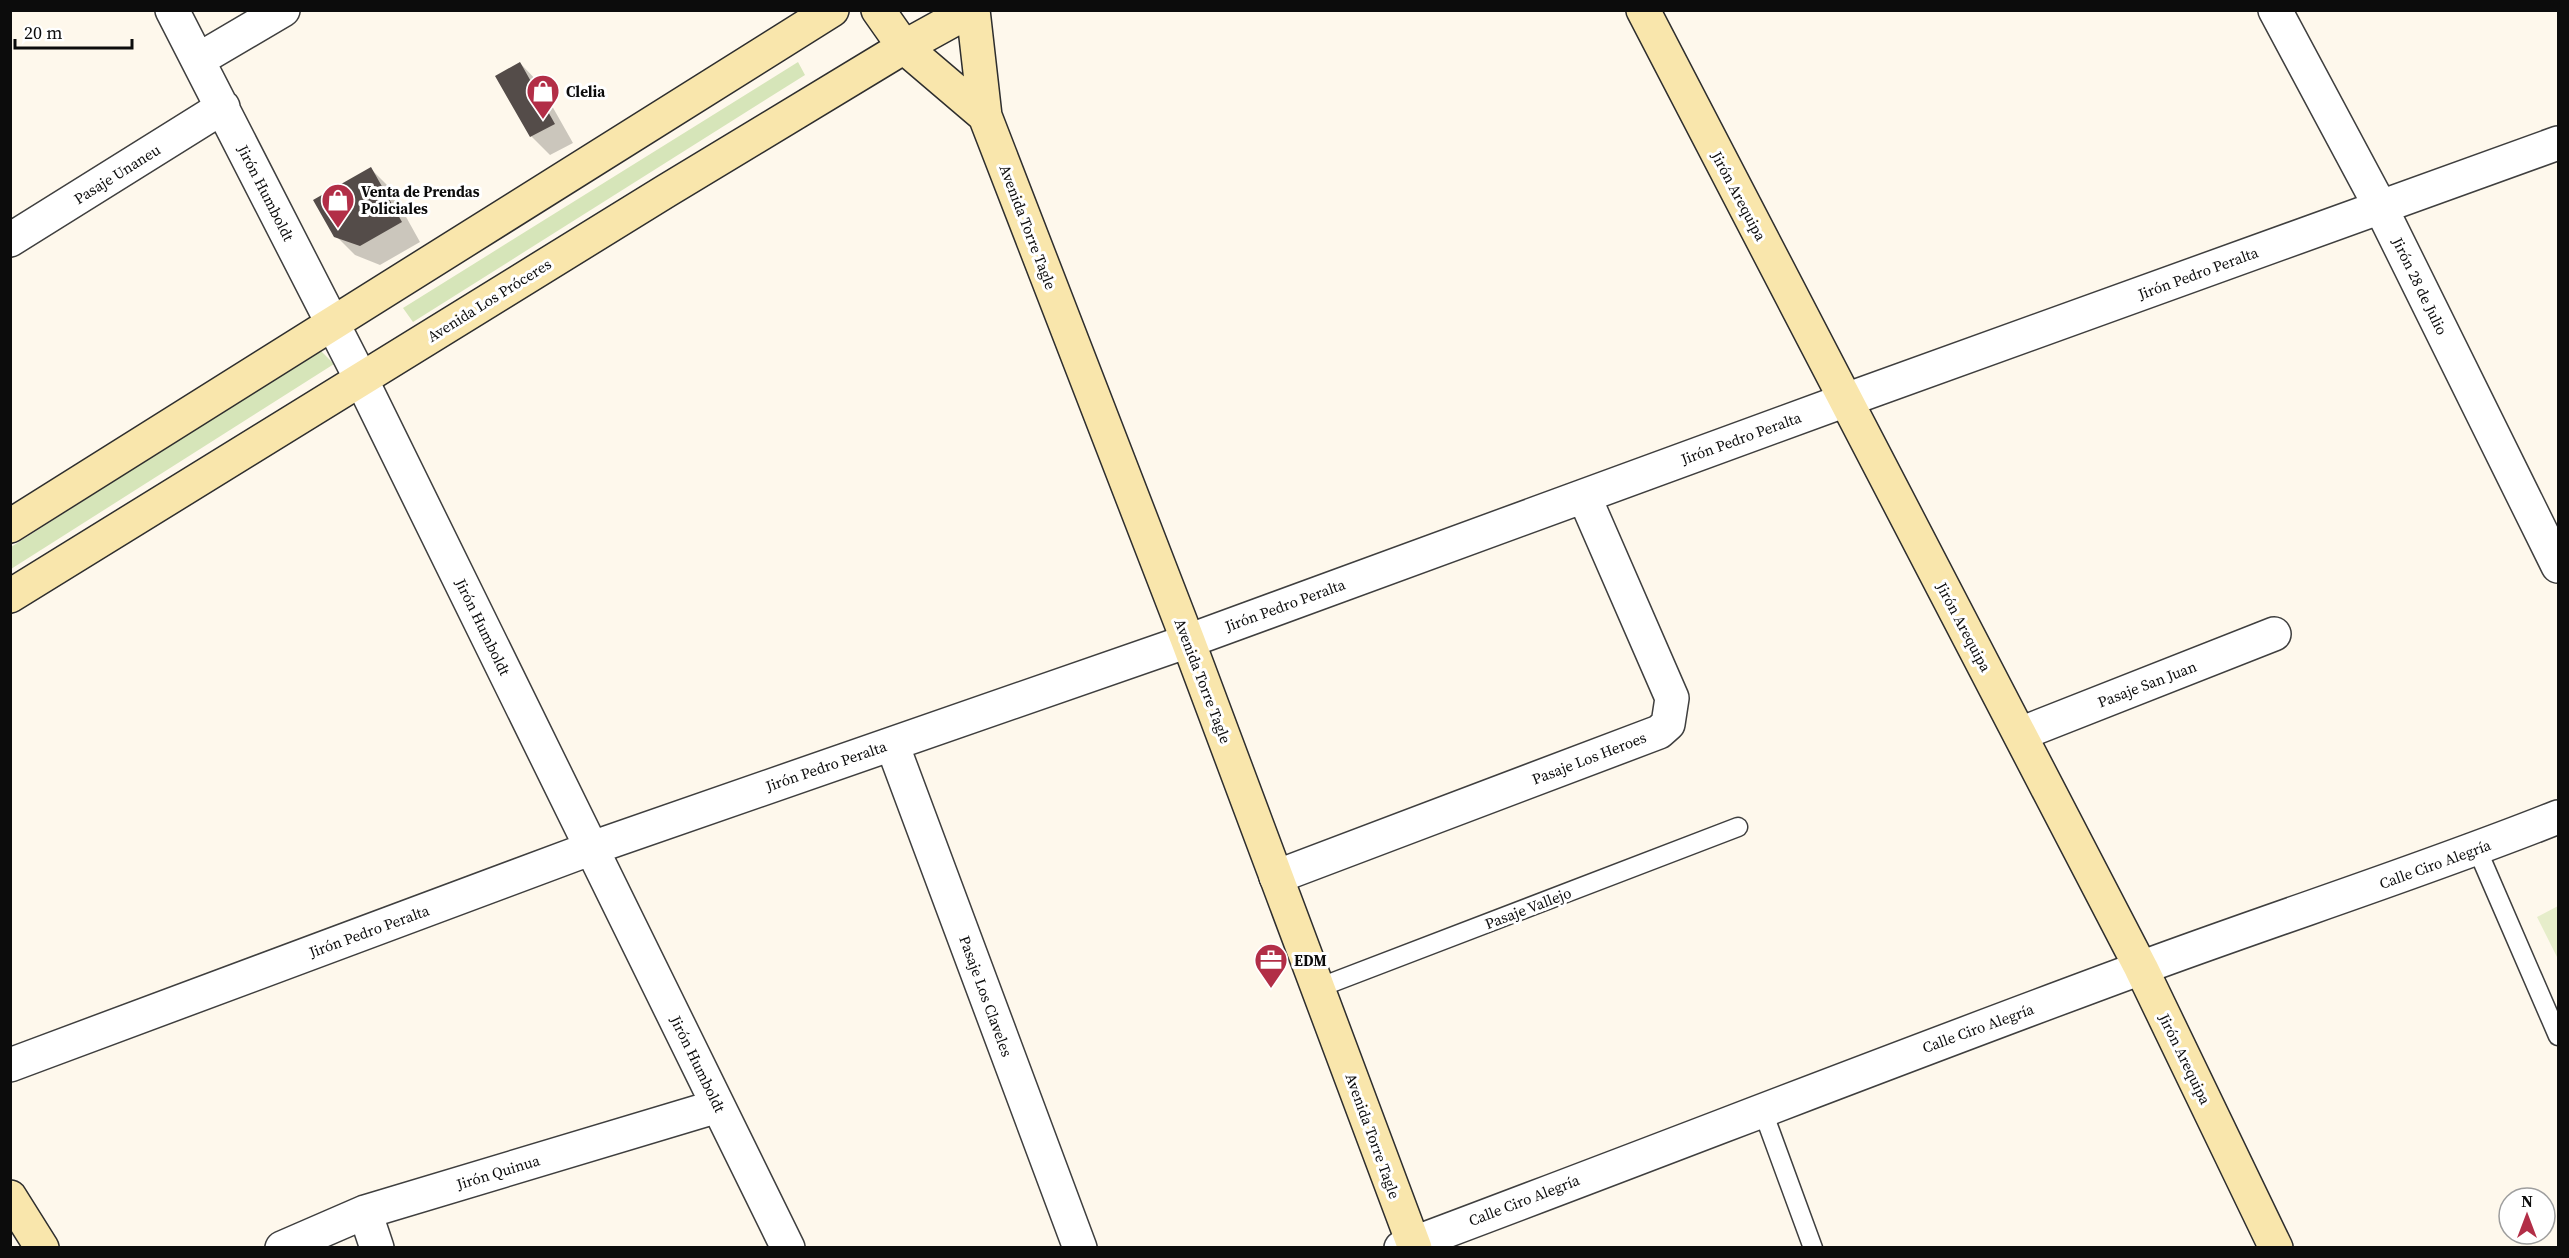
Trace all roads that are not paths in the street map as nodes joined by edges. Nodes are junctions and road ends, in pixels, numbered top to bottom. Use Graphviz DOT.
graph roads {
  1 [pos="172,10"];
  2 [pos="283,10"];
  3 [pos="832,10"];
  4 [pos="878,10"];
  5 [pos="972,10"];
  6 [pos="1643,10"];
  7 [pos="2275,10"];
  8 [pos="904,47"];
  9 [pos="198,60"];
  10 [pos="223,107"];
  11 [pos="985,116"];
  12 [pos="2559,143"];
  13 [pos="2381,208"];
  14 [pos="10,240"];
  15 [pos="333,323"];
  16 [pos="361,379"];
  17 [pos="1846,400"];
  18 [pos="1584,496"];
  19 [pos="2549,524"];
  20 [pos="10,526"];
  21 [pos="2559,566"];
  22 [pos="10,596"];
  23 [pos="2274,634"];
  24 [pos="1188,641"];
  25 [pos="2020,734"];
  26 [pos="892,744"];
  27 [pos="2559,817"];
  28 [pos="1738,828"];
  29 [pos="592,848"];
  30 [pos="2477,849"];
  31 [pos="1276,877"];
  32 [pos="2141,968"];
  33 [pos="1318,988"];
  34 [pos="2559,1036"];
  35 [pos="10,1065"];
  36 [pos="718,1106"];
  37 [pos="1762,1109"];
  38 [pos="10,1197"];
  39 [pos="365,1212"];
  40 [pos="1414,1246"];
  41 [pos="42,1248"];
  42 [pos="282,1248"];
  43 [pos="377,1248"];
  44 [pos="788,1248"];
  45 [pos="1080,1248"];
  46 [pos="1813,1248"];
  47 [pos="2276,1248"];
  1 -- 9 [label="street, Jirón Humboldt"];
  2 -- 9 [label="street"];
  3 -- 15 [label="street"];
  4 -- 8 [label="street, Avenida Torre Tagle"];
  5 -- 8 [label="street, Avenida Los Próceres"];
  5 -- 11 [label="street, Avenida Torre Tagle"];
  6 -- 17 [label="street, Jirón Arequipa"];
  7 -- 13 [label="street, Jirón 28 de Julio"];
  8 -- 11 [label="street, Avenida Torre Tagle"];
  8 -- 16 [label="street, Avenida Los Próceres"];
  9 -- 10 [label="street, Jirón Humboldt"];
  10 -- 14 [label="street, Pasaje Unaneu"];
  10 -- 15 [label="street, Jirón Humboldt"];
  11 -- 24 [label="street, Avenida Torre Tagle"];
  12 -- 13 [label="street, Jirón Pedro Peralta"];
  13 -- 17 [label="street, Jirón Pedro Peralta"];
  13 -- 19 [label="street, Jirón 28 de Julio"];
  15 -- 16 [label="street, Jirón Humboldt"];
  15 -- 20 [label="street"];
  16 -- 22 [label="street, Avenida Los Próceres"];
  16 -- 29 [label="street, Jirón Humboldt"];
  17 -- 18 [label="street, Jirón Pedro Peralta"];
  17 -- 25 [label="street, Jirón Arequipa"];
  18 -- 24 [label="street, Jirón Pedro Peralta"];
  18 -- 31 [label="street, Pasaje Los Heroes"];
  19 -- 21 [label="street, Jirón 28 de Julio"];
  23 -- 25 [label="street, Pasaje San Juan"];
  24 -- 26 [label="street, Jirón Pedro Peralta"];
  24 -- 31 [label="street, Avenida Torre Tagle"];
  25 -- 32 [label="street, Jirón Arequipa"];
  26 -- 29 [label="street, Jirón Pedro Peralta"];
  26 -- 45 [label="street, Pasaje Los Claveles"];
  27 -- 30 [label="street, Calle Ciro Alegría"];
  28 -- 33 [label="lane, Pasaje Vallejo"];
  29 -- 35 [label="street, Jirón Pedro Peralta"];
  29 -- 36 [label="street, Jirón Humboldt"];
  30 -- 32 [label="street, Calle Ciro Alegría"];
  30 -- 34 [label="lane"];
  31 -- 33 [label="street, Avenida Torre Tagle"];
  32 -- 37 [label="street, Calle Ciro Alegría"];
  32 -- 47 [label="street, Jirón Arequipa"];
  33 -- 40 [label="street, Avenida Torre Tagle"];
  36 -- 39 [label="street, Jirón Quinua"];
  36 -- 44 [label="street, Jirón Humboldt"];
  37 -- 40 [label="street, Calle Ciro Alegría"];
  37 -- 46 [label="lane"];
  38 -- 41 [label="street"];
  39 -- 42 [label="street, Jirón Quinua"];
  39 -- 43 [label="street"];
}
